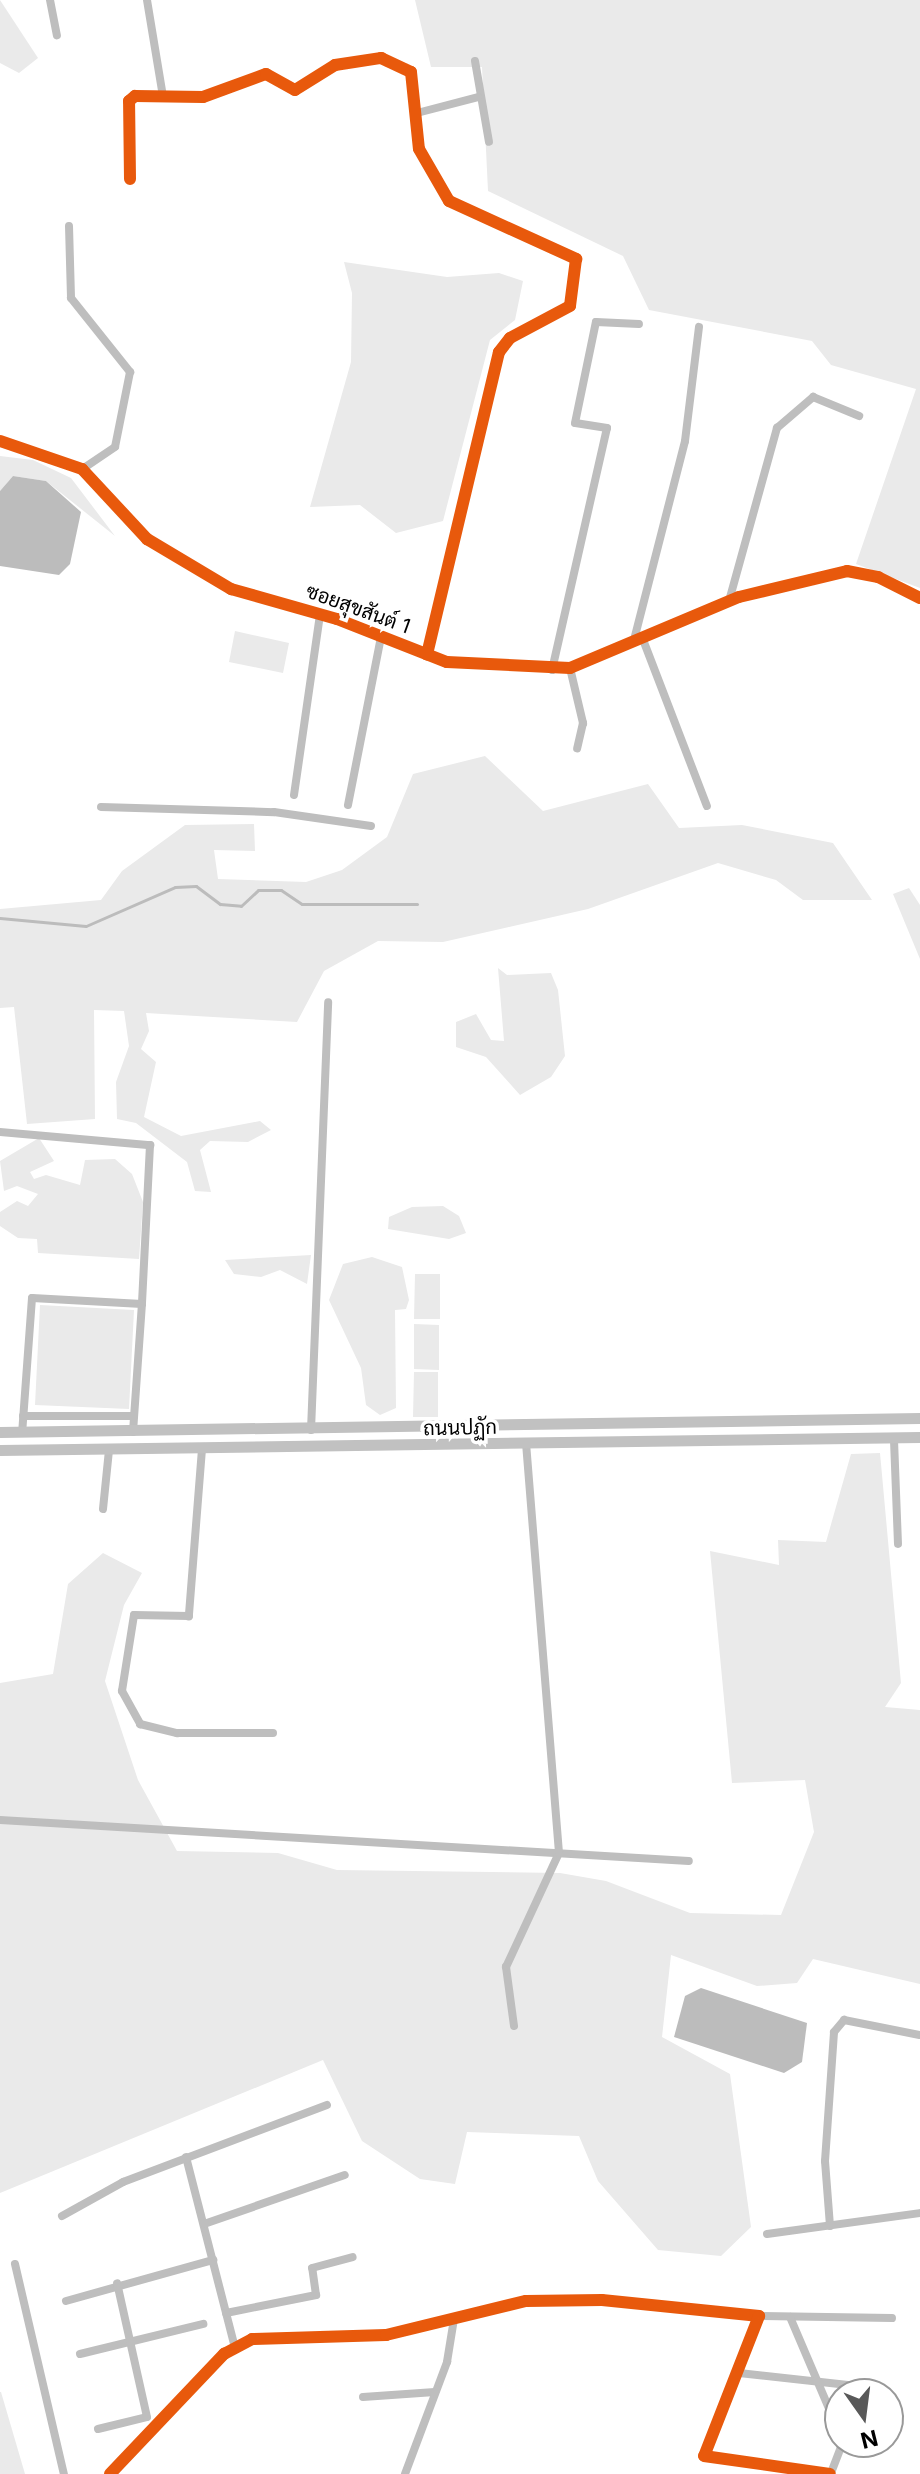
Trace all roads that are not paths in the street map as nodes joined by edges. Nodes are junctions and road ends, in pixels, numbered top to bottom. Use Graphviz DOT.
graph roads {
  1 [pos="50,0"];
  2 [pos="147,0"];
  3 [pos="57,35"];
  4 [pos="475,61"];
  5 [pos="163,97"];
  6 [pos="478,97"];
  7 [pos="417,113"];
  8 [pos="489,142"];
  9 [pos="130,179"];
  10 [pos="69,226"];
  11 [pos="639,324"];
  12 [pos="699,327"];
  13 [pos="859,416"];
  14 [pos="0,441"];
  15 [pos="82,469"];
  16 [pos="920,598"];
  17 [pos="729,601"];
  18 [pos="320,614"];
  19 [pos="638,636"];
  20 [pos="381,637"];
  21 [pos="427,655"];
  22 [pos="570,668"];
  23 [pos="552,670"];
  24 [pos="577,748"];
  25 [pos="294,795"];
  26 [pos="348,805"];
  27 [pos="707,806"];
  28 [pos="101,807"];
  29 [pos="371,826"];
  30 [pos="328,1002"];
  31 [pos="0,1132"];
  32 [pos="142,1304"];
  33 [pos="23,1416"];
  34 [pos="134,1416"];
  35 [pos="920,1418"];
  36 [pos="558,1428"];
  37 [pos="311,1431"];
  38 [pos="0,1432"];
  39 [pos="133,1432"];
  40 [pos="22,1433"];
  41 [pos="920,1437"];
  42 [pos="894,1440"];
  43 [pos="526,1444"];
  44 [pos="559,1444"];
  45 [pos="202,1449"];
  46 [pos="0,1450"];
  47 [pos="109,1450"];
  48 [pos="103,1509"];
  49 [pos="898,1544"];
  50 [pos="273,1733"];
  51 [pos="0,1820"];
  52 [pos="559,1853"];
  53 [pos="689,1861"];
  54 [pos="514,2026"];
  55 [pos="920,2035"];
  56 [pos="327,2105"];
  57 [pos="186,2157"];
  58 [pos="345,2175"];
  59 [pos="920,2213"];
  60 [pos="62,2216"];
  61 [pos="204,2224"];
  62 [pos="830,2226"];
  63 [pos="767,2234"];
  64 [pos="353,2257"];
  65 [pos="213,2260"];
  66 [pos="15,2264"];
  67 [pos="117,2283"];
  68 [pos="66,2301"];
  69 [pos="226,2313"];
  70 [pos="759,2316"];
  71 [pos="790,2317"];
  72 [pos="892,2318"];
  73 [pos="454,2319"];
  74 [pos="203,2324"];
  75 [pos="130,2341"];
  76 [pos="235,2348"];
  77 [pos="80,2354"];
  78 [pos="739,2373"];
  79 [pos="821,2386"];
  80 [pos="824,2387"];
  81 [pos="435,2392"];
  82 [pos="824,2394"];
  83 [pos="363,2397"];
  84 [pos="98,2429"];
  85 [pos="830,2473"];
  86 [pos="64,2474"];
  87 [pos="110,2474"];
  88 [pos="405,2474"];
  1 -- 3 [label="street"];
  2 -- 5 [label="street"];
  4 -- 6 [label="street"];
  5 -- 7 [label="street"];
  5 -- 9 [label="street"];
  6 -- 7 [label="street"];
  6 -- 8 [label="street"];
  7 -- 21 [label="street"];
  10 -- 15 [label="street"];
  11 -- 23 [label="street"];
  12 -- 19 [label="street"];
  13 -- 17 [label="street"];
  14 -- 15 [label="street, ซอยสุขสันต์ 1"];
  15 -- 18 [label="street, ซอยสุขสันต์ 1"];
  16 -- 17 [label="street, ซอยสุขสันต์ 1"];
  17 -- 19 [label="street, ซอยสุขสันต์ 1"];
  18 -- 20 [label="street, ซอยสุขสันต์ 1"];
  18 -- 25 [label="street"];
  19 -- 22 [label="street, ซอยสุขสันต์ 1"];
  19 -- 27 [label="street"];
  20 -- 21 [label="street, ซอยสุขสันต์ 1"];
  20 -- 26 [label="street"];
  21 -- 23 [label="street, ซอยสุขสันต์ 1"];
  22 -- 23 [label="street, ซอยสุขสันต์ 1"];
  22 -- 24 [label="street"];
  28 -- 29 [label="street"];
  30 -- 37 [label="street"];
  31 -- 32 [label="street"];
  32 -- 33 [label="street"];
  32 -- 34 [label="street"];
  33 -- 34 [label="street"];
  33 -- 40 [label="street"];
  34 -- 39 [label="street"];
  35 -- 36 [label="main road, ถนนปฏัก"];
  36 -- 37 [label="main road, ถนนปฏัก"];
  36 -- 44 [label="main road"];
  37 -- 39 [label="main road, ถนนปฏัก"];
  38 -- 40 [label="main road, ถนนปฏัก"];
  39 -- 40 [label="main road, ถนนปฏัก"];
  41 -- 42 [label="main road, ถนนปฏัก"];
  42 -- 44 [label="main road, ถนนปฏัก"];
  42 -- 49 [label="street"];
  43 -- 44 [label="main road, ถนนปฏัก"];
  43 -- 45 [label="main road, ถนนปฏัก"];
  43 -- 52 [label="street"];
  45 -- 47 [label="main road, ถนนปฏัก"];
  45 -- 50 [label="street"];
  46 -- 47 [label="main road, ถนนปฏัก"];
  47 -- 48 [label="street"];
  51 -- 52 [label="street"];
  52 -- 53 [label="street"];
  52 -- 54 [label="street"];
  55 -- 62 [label="street"];
  56 -- 57 [label="street"];
  57 -- 60 [label="street"];
  57 -- 61 [label="street"];
  58 -- 61 [label="street"];
  59 -- 62 [label="street"];
  61 -- 65 [label="street"];
  62 -- 63 [label="street"];
  64 -- 69 [label="street"];
  65 -- 67 [label="street"];
  65 -- 69 [label="street"];
  66 -- 86 [label="street"];
  67 -- 68 [label="street"];
  67 -- 75 [label="street"];
  69 -- 76 [label="street"];
  70 -- 71 [label="street"];
  70 -- 73 [label="street"];
  70 -- 78 [label="street"];
  71 -- 72 [label="street"];
  71 -- 79 [label="street"];
  73 -- 76 [label="street"];
  73 -- 81 [label="street"];
  74 -- 75 [label="street"];
  75 -- 77 [label="street"];
  75 -- 84 [label="street"];
  76 -- 87 [label="street"];
  78 -- 79 [label="street"];
  78 -- 85 [label="street"];
  79 -- 80 [label="street"];
  79 -- 82 [label="street"];
  81 -- 83 [label="street"];
  81 -- 88 [label="street"];
}
